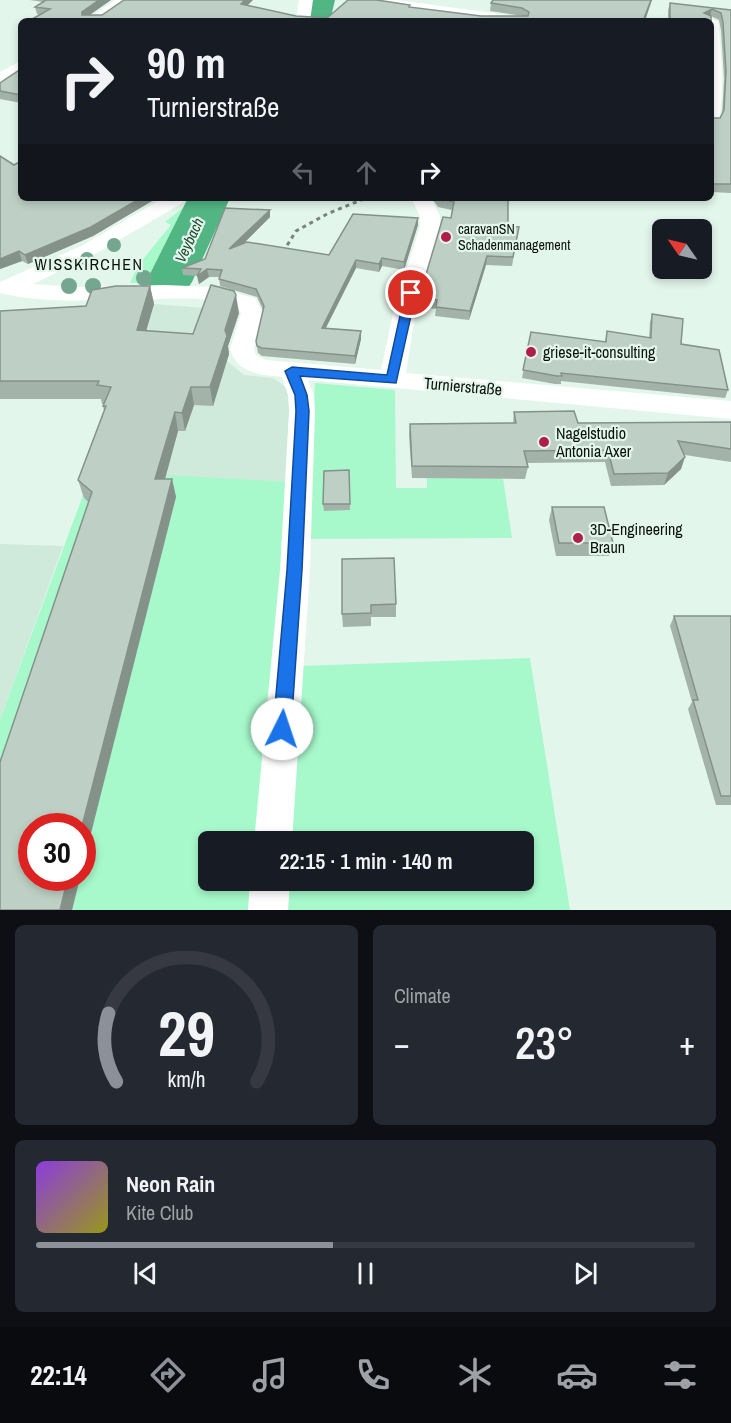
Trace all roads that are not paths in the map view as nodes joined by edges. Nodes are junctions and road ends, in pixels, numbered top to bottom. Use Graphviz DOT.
graph roads {
  1 [pos="125,0"];
  2 [pos="306,0"];
  3 [pos="366,0"];
  4 [pos="97,18"];
  5 [pos="303,18"];
  6 [pos="497,18"];
  7 [pos="714,30"];
  8 [pos="719,46"];
  9 [pos="18,68"];
  10 [pos="714,72"];
  11 [pos="0,79"];
  12 [pos="172,201"];
  13 [pos="422,201"];
  14 [pos="4,289"];
  15 [pos="292,371"];
  16 [pos="392,380"];
  17 [pos="731,410"];
  18 [pos="274,831"];
  19 [pos="269,891"];
  20 [pos="268,910"];
  1 -- 4 [label="street"];
  2 -- 5 [label="street"];
  3 -- 6 [label="street"];
  7 -- 8 [label="street"];
  8 -- 10 [label="street"];
  9 -- 11 [label="street"];
  12 -- 14 [label="street"];
  13 -- 16 [label="street"];
  14 -- 15 [label="street, Turnierstraße"];
  15 -- 16 [label="street, Turnierstraße"];
  15 -- 18 [label="street"];
  16 -- 17 [label="street, Turnierstraße"];
  19 -- 20 [label="street"];
}
